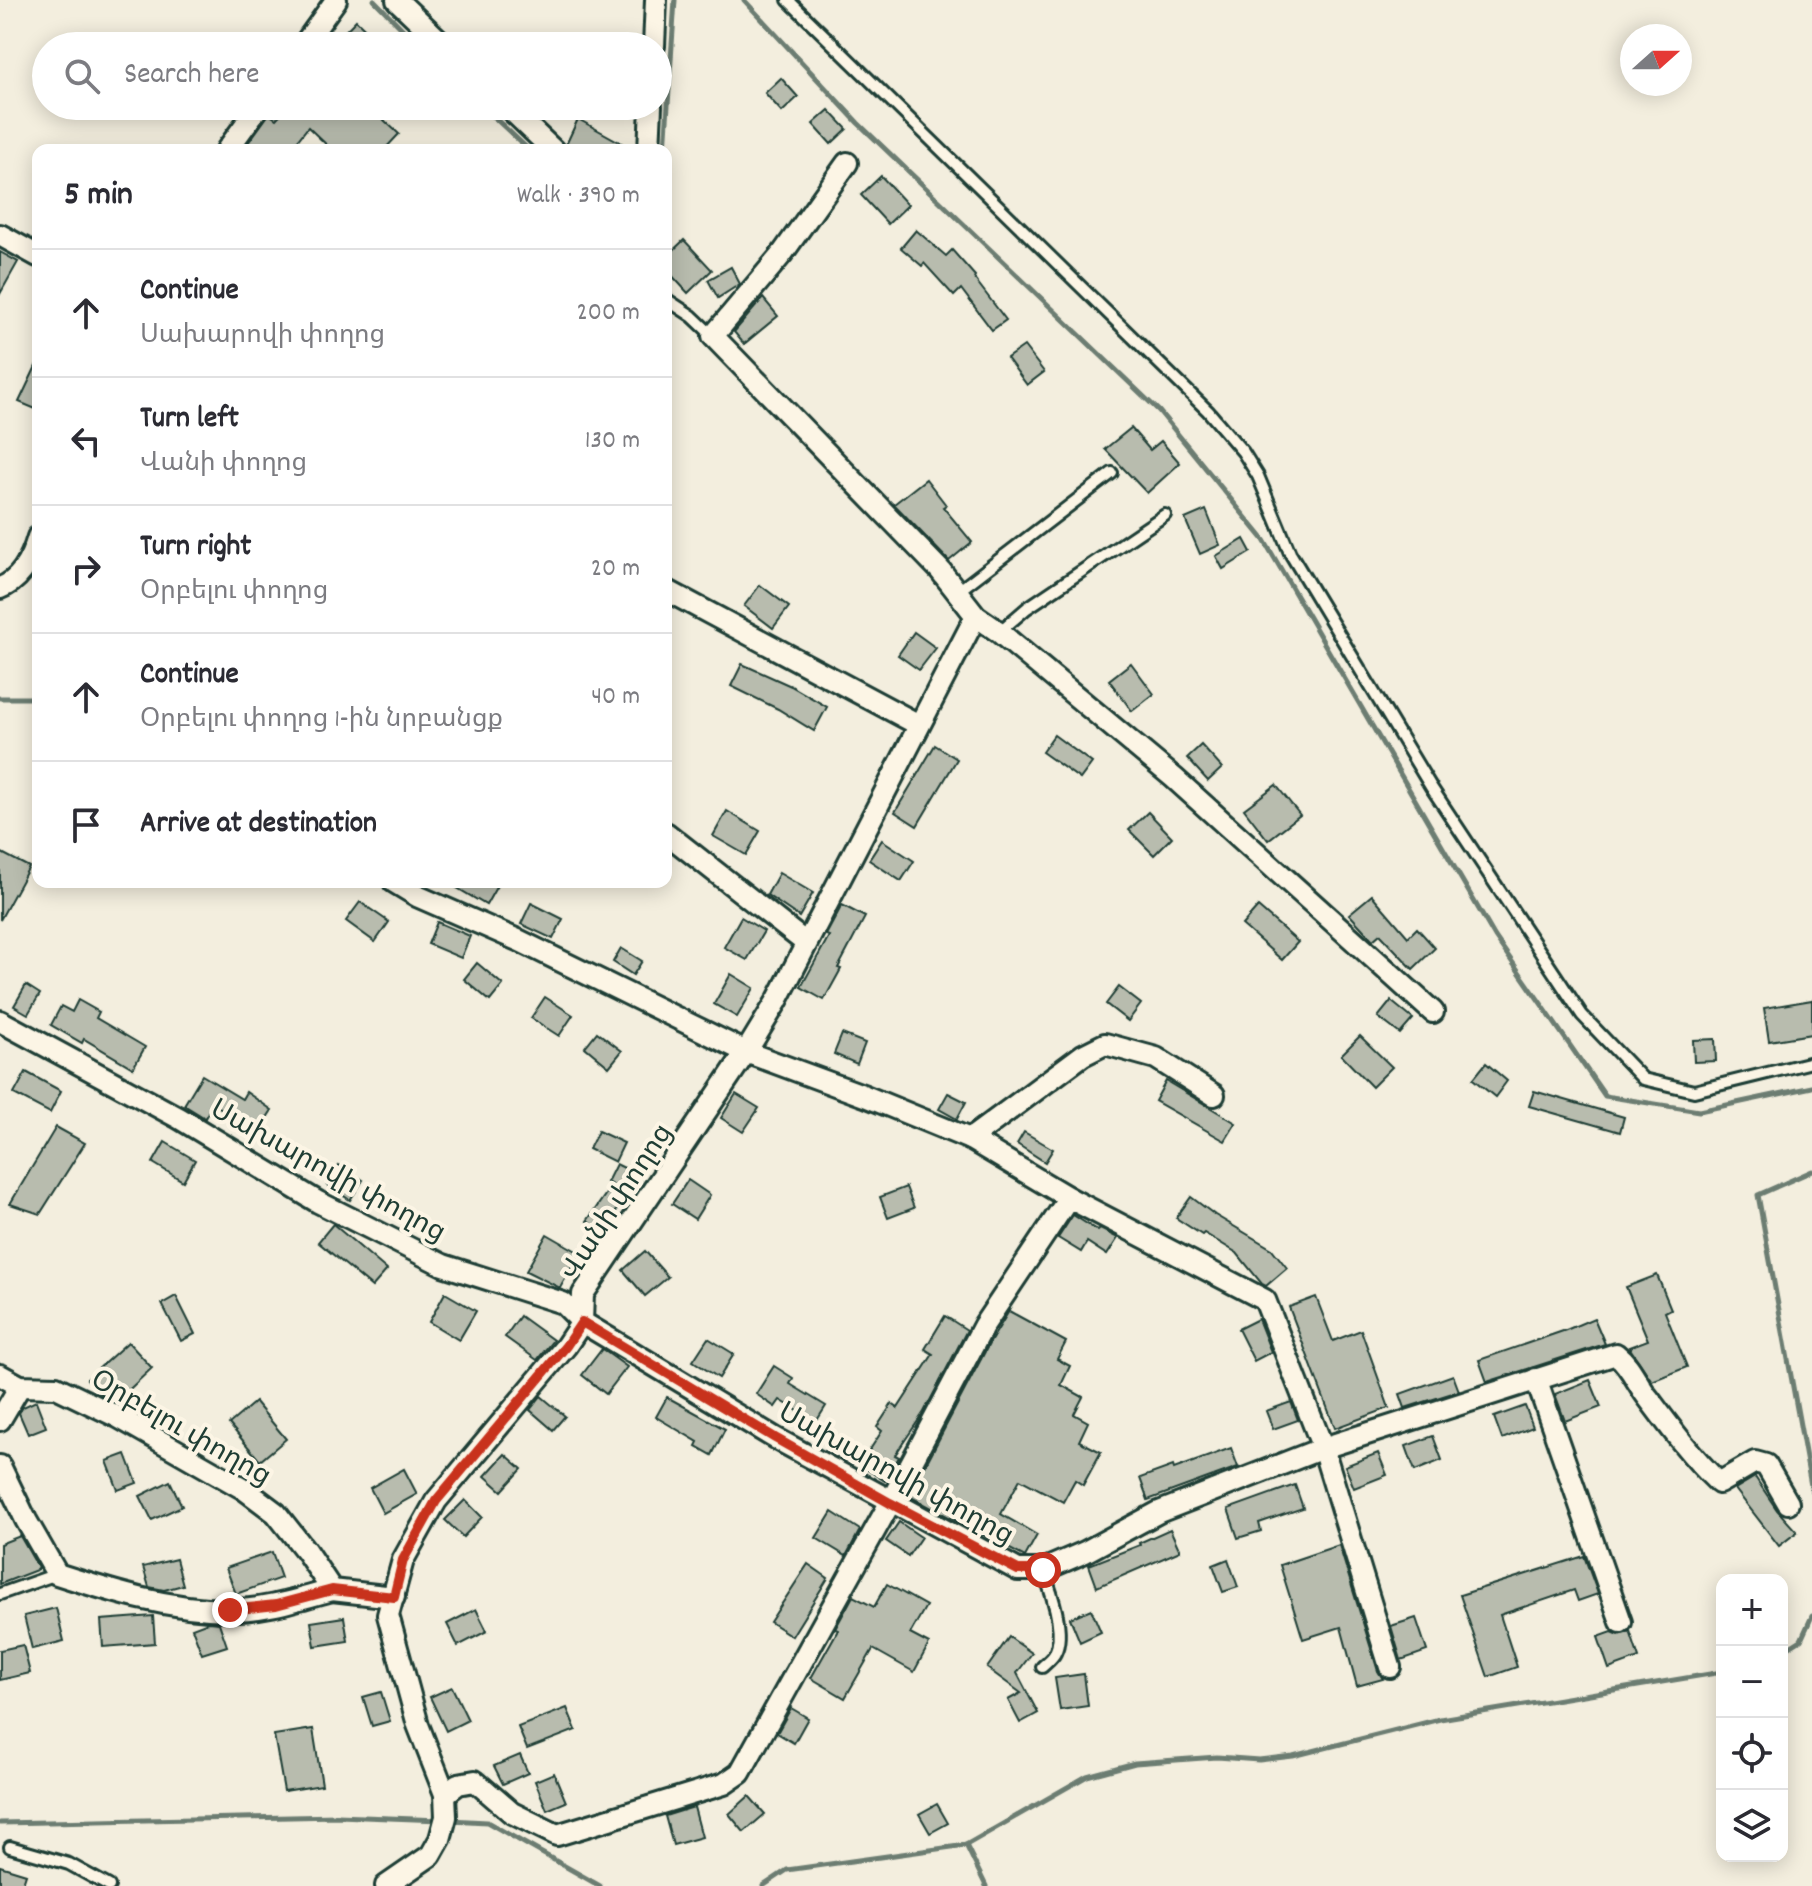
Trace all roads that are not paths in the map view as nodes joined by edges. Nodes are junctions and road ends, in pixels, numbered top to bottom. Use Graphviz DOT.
graph roads {
  1 [pos="336,0"];
  2 [pos="397,0"];
  3 [pos="656,0"];
  4 [pos="788,0"];
  5 [pos="313,32"];
  6 [pos="430,32"];
  7 [pos="655,32"];
  8 [pos="249,120"];
  9 [pos="522,120"];
  10 [pos="650,120"];
  11 [pos="231,144"];
  12 [pos="547,144"];
  13 [pos="649,144"];
  14 [pos="847,163"];
  15 [pos="0,235"];
  16 [pos="32,253"];
  17 [pos="672,303"];
  18 [pos="713,336"];
  19 [pos="1112,473"];
  20 [pos="1165,515"];
  21 [pos="32,551"];
  22 [pos="0,588"];
  23 [pos="957,592"];
  24 [pos="672,593"];
  25 [pos="976,616"];
  26 [pos="999,632"];
  27 [pos="919,725"];
  28 [pos="672,838"];
  29 [pos="404,888"];
  30 [pos="806,943"];
  31 [pos="1433,1012"];
  32 [pos="0,1021"];
  33 [pos="746,1052"];
  34 [pos="1812,1062"];
  35 [pos="1214,1095"];
  36 [pos="970,1139"];
  37 [pos="1069,1198"];
  38 [pos="582,1322"];
  39 [pos="0,1375"];
  40 [pos="1536,1379"];
  41 [pos="20,1386"];
  42 [pos="0,1420"];
  43 [pos="1323,1448"];
  44 [pos="0,1466"];
  45 [pos="890,1503"];
  46 [pos="1788,1503"];
  47 [pos="1043,1570"];
  48 [pos="57,1574"];
  49 [pos="332,1590"];
  50 [pos="0,1594"];
  51 [pos="394,1597"];
  52 [pos="1621,1622"];
  53 [pos="1042,1667"];
  54 [pos="1390,1667"];
  55 [pos="445,1794"];
  56 [pos="10,1847"];
  57 [pos="109,1886"];
  58 [pos="386,1886"];
  1 -- 5 [label="street"];
  2 -- 6 [label="street"];
  3 -- 7 [label="street"];
  4 -- 34 [label="lane"];
  8 -- 11 [label="street"];
  9 -- 12 [label="street"];
  10 -- 13 [label="street"];
  14 -- 18 [label="street"];
  15 -- 16 [label="street"];
  17 -- 18 [label="lane"];
  18 -- 23 [label="street"];
  19 -- 23 [label="lane"];
  20 -- 26 [label="lane"];
  21 -- 22 [label="street"];
  23 -- 25 [label="street"];
  24 -- 27 [label="street"];
  25 -- 26 [label="street"];
  25 -- 27 [label="street, Վանի փողոց"];
  26 -- 31 [label="street"];
  27 -- 30 [label="street, Վանի փողոց"];
  28 -- 30 [label="street"];
  29 -- 33 [label="street"];
  30 -- 33 [label="street, Վանի փողոց"];
  32 -- 38 [label="street, Սախարովի փողոց"];
  33 -- 36 [label="street"];
  33 -- 38 [label="street, Վանի փողոց"];
  35 -- 36 [label="street"];
  36 -- 37 [label="street"];
  37 -- 43 [label="street"];
  37 -- 45 [label="street"];
  38 -- 45 [label="street, Սախարովի փողոց"];
  38 -- 51 [label="street, Վանի փողոց"];
  39 -- 41 [label="street, Օրբելու փողոց"];
  40 -- 43 [label="street"];
  40 -- 46 [label="street"];
  40 -- 52 [label="street"];
  41 -- 42 [label="street"];
  41 -- 49 [label="street, Օրբելու փողոց"];
  43 -- 47 [label="street"];
  43 -- 54 [label="street"];
  44 -- 48 [label="street"];
  45 -- 47 [label="street, Սախարովի փողոց"];
  45 -- 55 [label="street"];
  47 -- 53 [label="lane"];
  48 -- 49 [label="street"];
  48 -- 50 [label="lane"];
  49 -- 51 [label="street"];
  51 -- 55 [label="street, Վանի փողոց"];
  55 -- 58 [label="street, Վանի փողոց"];
  56 -- 57 [label="lane"];
}
